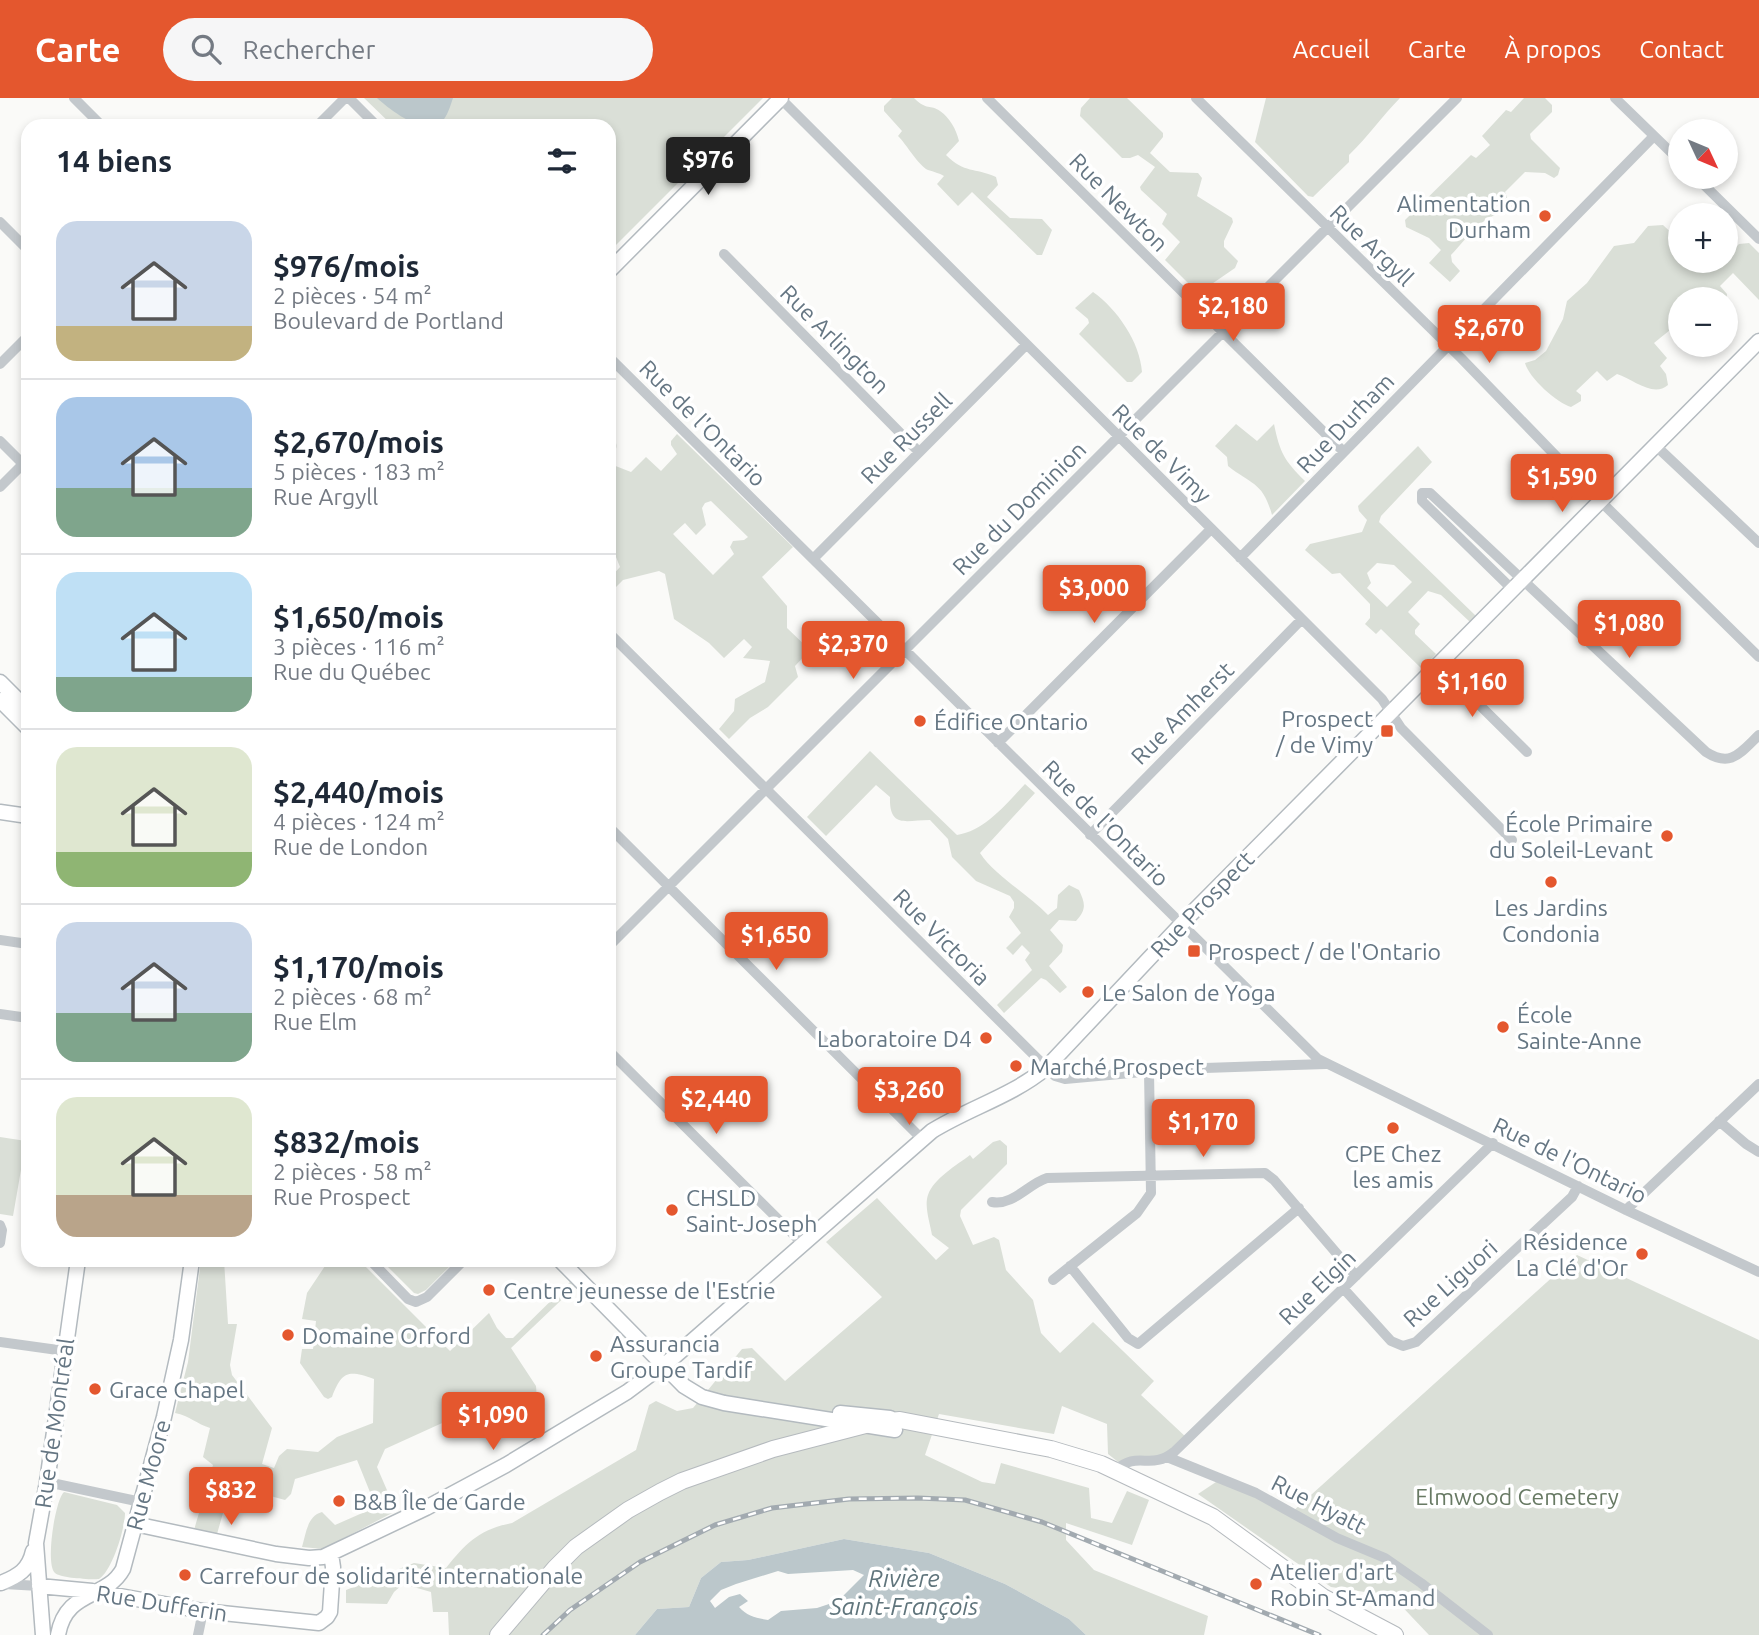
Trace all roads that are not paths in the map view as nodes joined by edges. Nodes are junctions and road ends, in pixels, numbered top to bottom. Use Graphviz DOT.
graph roads {
  1 [pos="74,98"];
  2 [pos="347,98"];
  3 [pos="781,98"];
  4 [pos="987,98"];
  5 [pos="1196,98"];
  6 [pos="1457,98"];
  7 [pos="1615,98"];
  8 [pos="95,119"];
  9 [pos="324,119"];
  10 [pos="370,119"];
  11 [pos="1654,136"];
  12 [pos="1668,149"];
  13 [pos="1708,189"];
  14 [pos="0,222"];
  15 [pos="1327,228"];
  16 [pos="1759,239"];
  17 [pos="21,243"];
  18 [pos="724,254"];
  19 [pos="616,264"];
  20 [pos="1223,332"];
  21 [pos="1759,341"];
  22 [pos="21,343"];
  23 [pos="1026,345"];
  24 [pos="1448,346"];
  25 [pos="616,363"];
  26 [pos="0,364"];
  27 [pos="1118,436"];
  28 [pos="0,441"];
  29 [pos="1655,445"];
  30 [pos="919,452"];
  31 [pos="1344,452"];
  32 [pos="21,462"];
  33 [pos="21,469"];
  34 [pos="0,487"];
  35 [pos="1600,501"];
  36 [pos="1211,529"];
  37 [pos="1759,543"];
  38 [pos="1240,558"];
  39 [pos="813,559"];
  40 [pos="1517,585"];
  41 [pos="1302,619"];
  42 [pos="616,640"];
  43 [pos="905,650"];
  44 [pos="1758,653"];
  45 [pos="1438,664"];
  46 [pos="0,682"];
  47 [pos="0,700"];
  48 [pos="21,703"];
  49 [pos="1391,712"];
  50 [pos="21,721"];
  51 [pos="1759,735"];
  52 [pos="998,743"];
  53 [pos="1527,752"];
  54 [pos="766,789"];
  55 [pos="21,811"];
  56 [pos="2,812"];
  57 [pos="21,815"];
  58 [pos="616,834"];
  59 [pos="1090,835"];
  60 [pos="1512,839"];
  61 [pos="669,887"];
  62 [pos="1181,924"];
  63 [pos="616,939"];
  64 [pos="0,940"];
  65 [pos="21,943"];
  66 [pos="0,1014"];
  67 [pos="21,1017"];
  68 [pos="616,1058"];
  69 [pos="1327,1064"];
  70 [pos="1046,1068"];
  71 [pos="1149,1071"];
  72 [pos="1759,1084"];
  73 [pos="1719,1121"];
  74 [pos="922,1139"];
  75 [pos="1493,1143"];
  76 [pos="1759,1152"];
  77 [pos="1152,1176"];
  78 [pos="1578,1186"];
  79 [pos="992,1202"];
  80 [pos="1298,1208"];
  81 [pos="1626,1210"];
  82 [pos="0,1224"];
  83 [pos="0,1243"];
  84 [pos="802,1243"];
  85 [pos="1070,1266"];
  86 [pos="77,1267"];
  87 [pos="191,1267"];
  88 [pos="377,1267"];
  89 [pos="457,1267"];
  90 [pos="567,1267"];
  91 [pos="1759,1272"];
  92 [pos="1356,1276"];
  93 [pos="1053,1280"];
  94 [pos="1343,1288"];
  95 [pos="0,1342"];
  96 [pos="65,1351"];
  97 [pos="664,1365"];
  98 [pos="790,1413"];
  99 [pos="866,1425"];
  100 [pos="897,1425"];
  101 [pos="1167,1458"];
  102 [pos="734,1464"];
  103 [pos="1116,1470"];
  104 [pos="47,1482"];
  105 [pos="141,1502"];
  106 [pos="135,1524"];
  107 [pos="36,1543"];
  108 [pos="331,1554"];
  109 [pos="1,1583"];
  110 [pos="39,1586"];
  111 [pos="92,1591"];
  112 [pos="203,1611"];
  113 [pos="43,1635"];
  114 [pos="58,1635"];
  115 [pos="198,1635"];
  116 [pos="498,1635"];
  117 [pos="1395,1635"];
  118 [pos="1488,1635"];
  1 -- 8 [label="street"];
  2 -- 9 [label="street"];
  2 -- 10 [label="street"];
  3 -- 19 [label="street"];
  3 -- 23 [label="street, Rue de Vimy"];
  4 -- 20 [label="street, Rue Newton"];
  5 -- 15 [label="street, Rue Argyll"];
  6 -- 15 [label="street, Rue du Dominion"];
  7 -- 11 [label="street"];
  11 -- 12 [label="street"];
  11 -- 24 [label="street, Rue Durham"];
  13 -- 16 [label="street"];
  14 -- 17 [label="street"];
  15 -- 20 [label="street, Rue du Dominion"];
  15 -- 24 [label="street, Rue Argyll"];
  18 -- 30 [label="street, Rue Arlington"];
  20 -- 27 [label="street, Rue du Dominion"];
  20 -- 31 [label="street, Rue Newton"];
  21 -- 29 [label="street, Rue Prospect"];
  22 -- 26 [label="street"];
  23 -- 27 [label="street, Rue de Vimy"];
  23 -- 30 [label="street, Rue Russell"];
  24 -- 31 [label="street, Rue Durham"];
  24 -- 35 [label="street, Rue Argyll"];
  25 -- 39 [label="street, Rue de l'Ontario"];
  27 -- 36 [label="street, Rue de Vimy"];
  27 -- 43 [label="street, Rue du Dominion"];
  28 -- 32 [label="street"];
  29 -- 35 [label="street, Rue Prospect"];
  29 -- 37 [label="street"];
  30 -- 39 [label="street, Rue Russell"];
  31 -- 38 [label="street, Rue Durham"];
  33 -- 34 [label="street"];
  35 -- 40 [label="street, Rue Prospect"];
  35 -- 44 [label="street, Rue Argyll"];
  36 -- 38 [label="street, Rue de Vimy"];
  36 -- 52 [label="street"];
  38 -- 41 [label="street, Rue de Vimy"];
  39 -- 43 [label="street, Rue de l'Ontario"];
  40 -- 40 [label="street"];
  40 -- 45 [label="street, Rue Prospect"];
  40 -- 51 [label="street"];
  41 -- 49 [label="street, Rue de Vimy"];
  41 -- 59 [label="street, Rue Amherst"];
  42 -- 54 [label="street, Rue Victoria"];
  43 -- 52 [label="street, Rue de l'Ontario"];
  43 -- 54 [label="street, Rue du Dominion"];
  45 -- 49 [label="street, Rue Prospect"];
  45 -- 53 [label="street"];
  46 -- 48 [label="street"];
  47 -- 50 [label="street"];
  49 -- 60 [label="street, Rue de Vimy"];
  49 -- 62 [label="street, Rue Prospect"];
  52 -- 59 [label="street, Rue de l'Ontario"];
  54 -- 61 [label="street, Rue du Dominion"];
  54 -- 70 [label="street, Rue Victoria"];
  55 -- 56 [label="street"];
  56 -- 57 [label="street"];
  58 -- 61 [label="street"];
  59 -- 62 [label="street, Rue de l'Ontario"];
  61 -- 63 [label="street, Rue du Dominion"];
  61 -- 74 [label="street"];
  62 -- 69 [label="street, Rue de l'Ontario"];
  62 -- 70 [label="street, Rue Prospect"];
  64 -- 65 [label="street"];
  66 -- 67 [label="street"];
  68 -- 84 [label="street"];
  69 -- 71 [label="street, Rue Victoria"];
  69 -- 75 [label="street, Rue de l'Ontario"];
  70 -- 71 [label="street, Rue Victoria"];
  70 -- 74 [label="street, Rue Prospect"];
  71 -- 77 [label="street"];
  72 -- 73 [label="street"];
  73 -- 76 [label="street"];
  73 -- 81 [label="street"];
  74 -- 84 [label="street, Rue Prospect"];
  75 -- 78 [label="street, Rue de l'Ontario"];
  75 -- 92 [label="street, Rue Elgin"];
  77 -- 79 [label="street"];
  77 -- 80 [label="street"];
  77 -- 85 [label="street"];
  78 -- 81 [label="street, Rue de l'Ontario"];
  78 -- 94 [label="street, Rue Liguori"];
  80 -- 85 [label="street"];
  80 -- 92 [label="street"];
  81 -- 91 [label="street, Rue de l'Ontario"];
  82 -- 83 [label="street"];
  84 -- 97 [label="street, Rue Prospect"];
  85 -- 93 [label="street"];
  86 -- 96 [label="street, Rue de Montréal"];
  87 -- 105 [label="street, Rue Moore"];
  88 -- 89 [label="street"];
  90 -- 97 [label="street"];
  92 -- 94 [label="street, Rue Elgin"];
  94 -- 101 [label="street, Rue Elgin"];
  95 -- 96 [label="street"];
  96 -- 104 [label="street, Rue de Montréal"];
  97 -- 98 [label="street"];
  97 -- 108 [label="street, Rue Prospect"];
  98 -- 99 [label="street"];
  98 -- 100 [label="street"];
  99 -- 100 [label="main road"];
  99 -- 102 [label="main road"];
  100 -- 102 [label="main road"];
  100 -- 103 [label="main road"];
  101 -- 103 [label="street, Rue Hyatt"];
  101 -- 118 [label="street, Rue Hyatt"];
  102 -- 116 [label="main road"];
  103 -- 117 [label="main road"];
  104 -- 105 [label="street"];
  104 -- 107 [label="street, Rue de Montréal"];
  105 -- 106 [label="street, Rue Moore"];
  106 -- 108 [label="street, Rue Prospect"];
  106 -- 111 [label="street, Rue Moore"];
  107 -- 109 [label="street"];
  107 -- 110 [label="street, Rue de Montréal"];
  108 -- 112 [label="street, Rue Dufferin"];
  109 -- 110 [label="street, Rue Dufferin"];
  110 -- 111 [label="street, Rue Dufferin"];
  110 -- 113 [label="street, Rue de Montréal"];
  111 -- 112 [label="street, Rue Dufferin"];
  111 -- 114 [label="street, Rue Moore"];
  112 -- 115 [label="street"];
}
